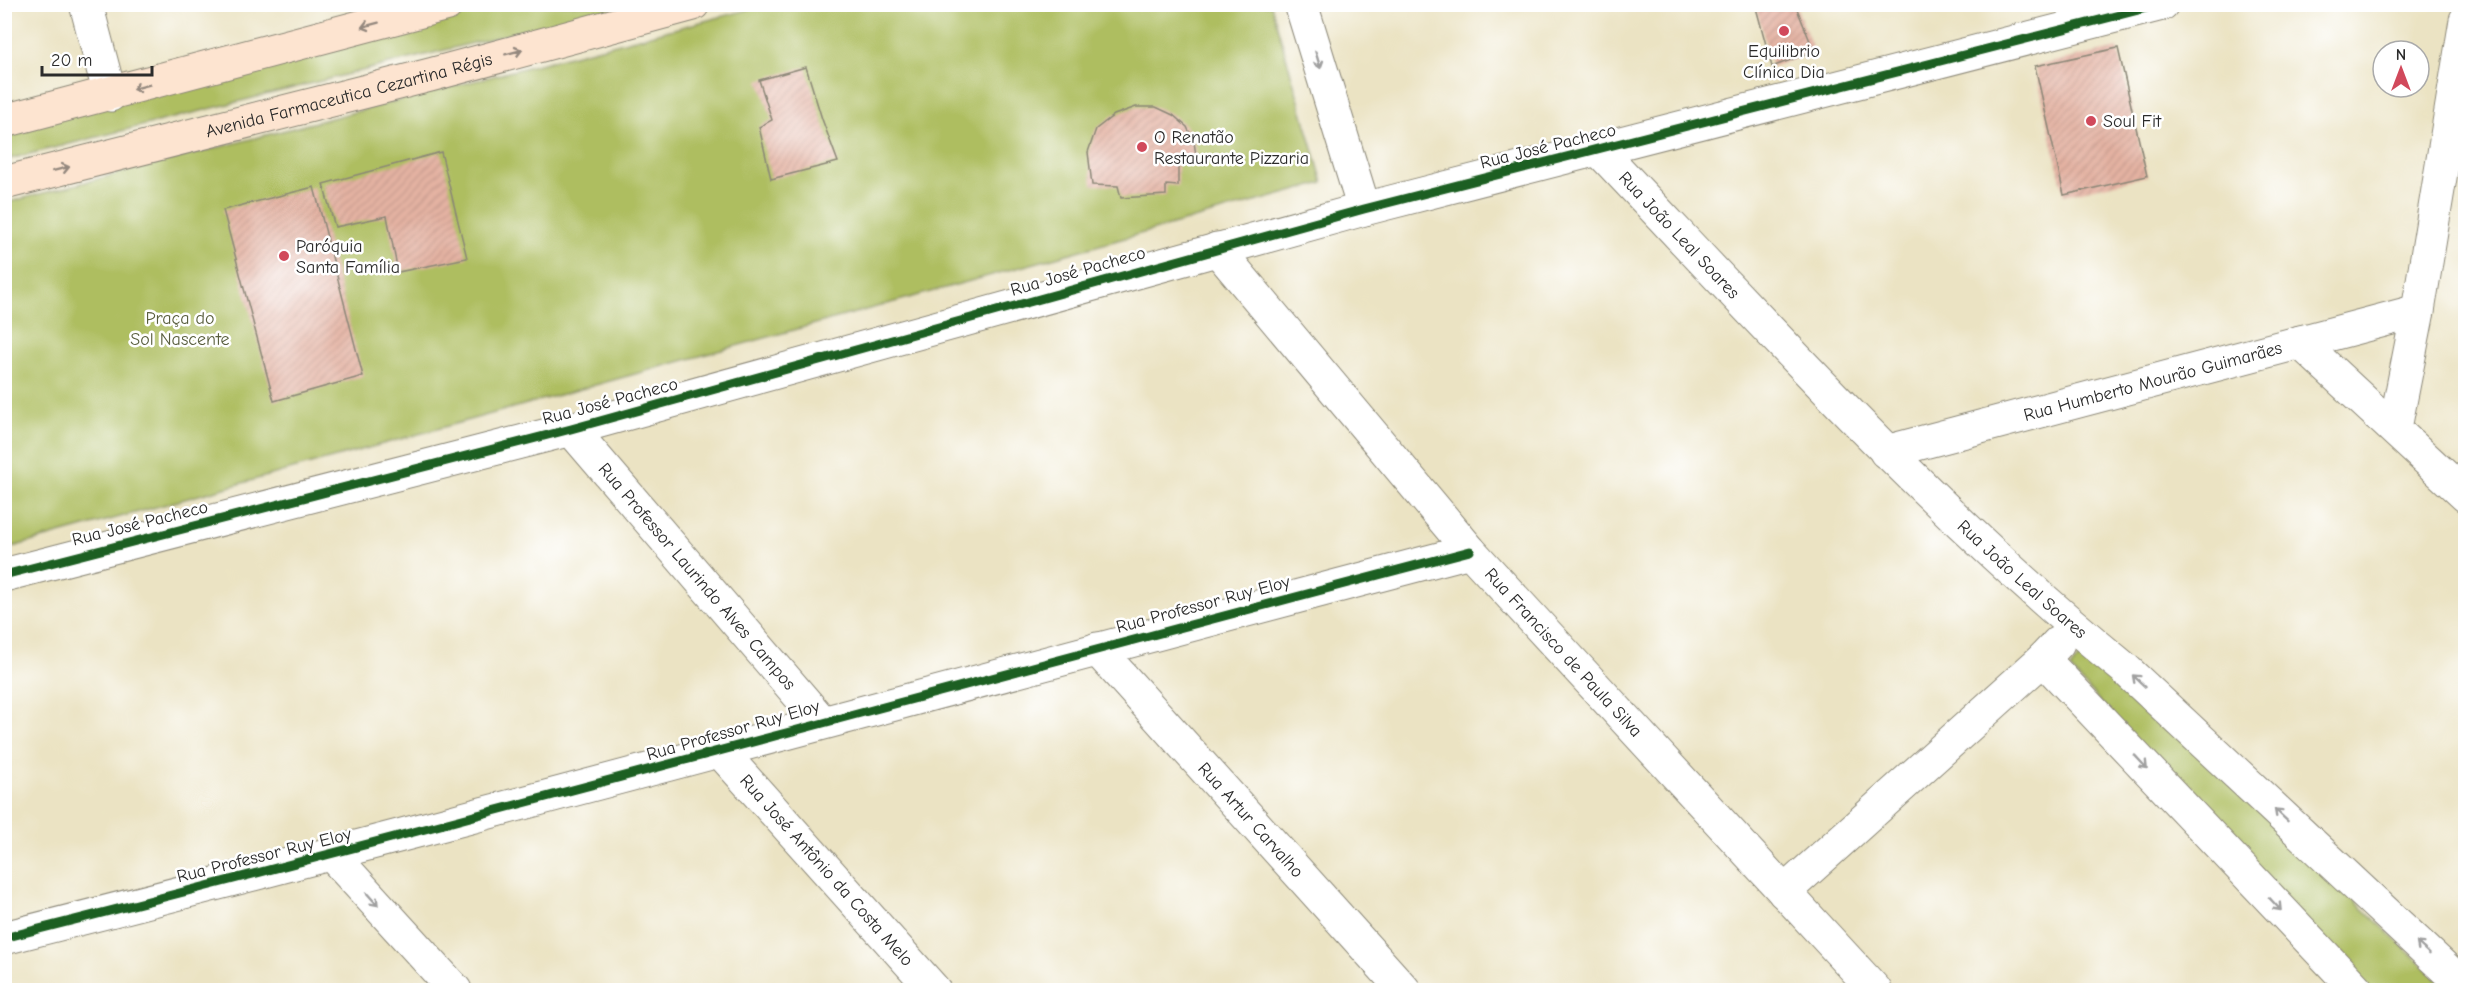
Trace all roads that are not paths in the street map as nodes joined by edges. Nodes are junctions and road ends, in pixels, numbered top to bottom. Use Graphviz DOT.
graph roads {
  1 [pos="86,4"];
  2 [pos="447,4"];
  3 [pos="693,4"];
  4 [pos="1301,4"];
  5 [pos="2162,4"];
  6 [pos="2117,9"];
  7 [pos="2466,20"];
  8 [pos="110,95"];
  9 [pos="4,121"];
  10 [pos="1599,150"];
  11 [pos="4,183"];
  12 [pos="1364,209"];
  13 [pos="1217,249"];
  14 [pos="2418,311"];
  15 [pos="2300,342"];
  16 [pos="2395,428"];
  17 [pos="571,429"];
  18 [pos="1887,452"];
  19 [pos="2466,496"];
  20 [pos="1470,551"];
  21 [pos="4,575"];
  22 [pos="2073,626"];
  23 [pos="1097,649"];
  24 [pos="2043,659"];
  25 [pos="822,722"];
  26 [pos="720,751"];
  27 [pos="332,855"];
  28 [pos="1784,892"];
  29 [pos="4,938"];
  30 [pos="1864,987"];
  31 [pos="2466,988"];
  32 [pos="456,990"];
  33 [pos="934,990"];
  34 [pos="1404,990"];
  35 [pos="2357,990"];
  1 -- 8 [label="street"];
  2 -- 8 [label="street, one-way"];
  11 -- 3 [label="street, Avenida Farmaceutica Cezartina Régis, one-way"];
  4 -- 12 [label="street, one-way"];
  5 -- 6 [label="street, Rua José Pacheco"];
  6 -- 10 [label="street, Rua José Pacheco"];
  7 -- 14 [label="street"];
  8 -- 9 [label="street"];
  10 -- 12 [label="street, Rua José Pacheco"];
  10 -- 18 [label="street, Rua João Leal Soares"];
  12 -- 13 [label="street, Rua José Pacheco"];
  13 -- 17 [label="street, Rua José Pacheco"];
  13 -- 20 [label="street, Rua Francisco de Paula Silva"];
  14 -- 15 [label="street, Rua Humberto Mourão Guimarães"];
  14 -- 16 [label="street"];
  15 -- 16 [label="street"];
  15 -- 18 [label="street, Rua Humberto Mourão Guimarães"];
  16 -- 19 [label="street"];
  17 -- 21 [label="street, Rua José Pacheco"];
  17 -- 25 [label="street, Rua Professor Laurindo Alves Campos"];
  18 -- 22 [label="street, Rua João Leal Soares"];
  20 -- 23 [label="street, Rua Professor Ruy Eloy"];
  20 -- 28 [label="street, Rua Francisco de Paula Silva"];
  22 -- 24 [label="street"];
  31 -- 22 [label="street, Rua João Leal Soares, one-way"];
  23 -- 25 [label="street, Rua Professor Ruy Eloy"];
  23 -- 34 [label="street, Rua Artur Carvalho"];
  24 -- 28 [label="street"];
  24 -- 35 [label="street, one-way"];
  25 -- 26 [label="street, Rua Professor Ruy Eloy"];
  26 -- 27 [label="street, Rua Professor Ruy Eloy"];
  26 -- 33 [label="street, Rua José Antônio da Costa Melo"];
  27 -- 29 [label="street, Rua Professor Ruy Eloy"];
  27 -- 32 [label="street, one-way"];
  28 -- 30 [label="street, Rua Francisco de Paula Silva"];
}
